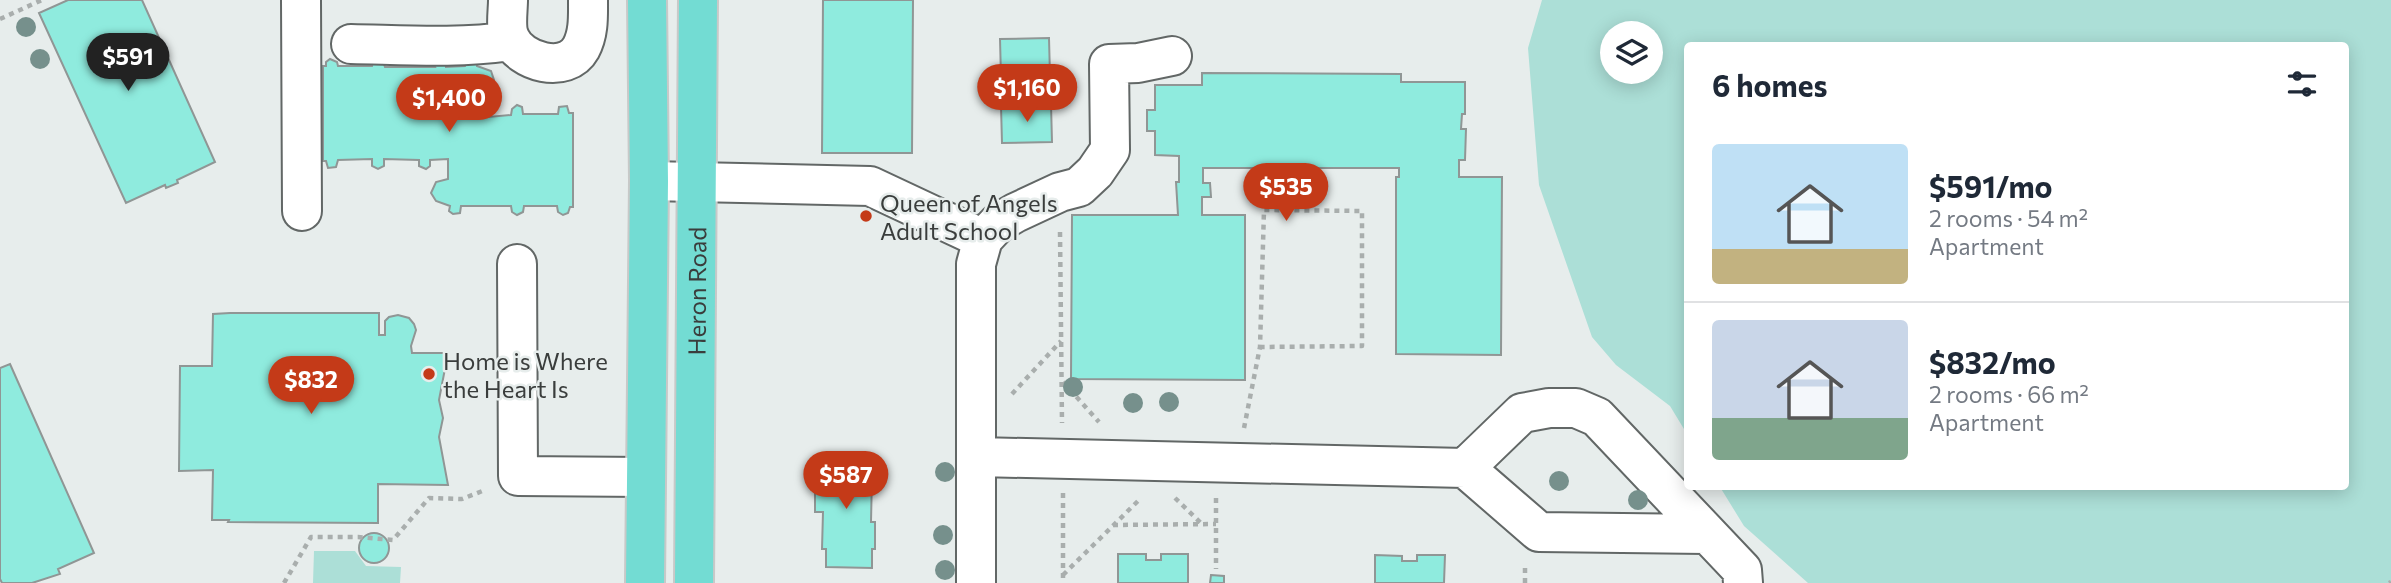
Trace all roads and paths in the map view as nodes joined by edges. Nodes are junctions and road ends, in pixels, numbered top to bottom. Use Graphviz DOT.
graph roads {
  1 [pos="42,0"];
  2 [pos="301,0"];
  3 [pos="508,0"];
  4 [pos="588,0"];
  5 [pos="648,0"];
  6 [pos="698,0"];
  7 [pos="0,19"];
  8 [pos="511,41"];
  9 [pos="351,44"];
  10 [pos="1171,56"];
  11 [pos="649,181"];
  12 [pos="698,183"];
  13 [pos="1060,192"];
  14 [pos="302,211"];
  15 [pos="983,239"];
  16 [pos="517,264"];
  17 [pos="1061,340"];
  18 [pos="1260,347"];
  19 [pos="1062,381"];
  20 [pos="976,409"];
  21 [pos="1062,427"];
  22 [pos="1104,428"];
  23 [pos="978,457"];
  24 [pos="1226,462"];
  25 [pos="1465,468"];
  26 [pos="518,477"];
  27 [pos="646,477"];
  28 [pos="1149,490"];
  29 [pos="1167,490"];
  30 [pos="1063,492"];
  31 [pos="1202,524"];
  32 [pos="1216,524"];
  33 [pos="1113,525"];
  34 [pos="1706,534"];
  35 [pos="1216,569"];
  36 [pos="1063,575"];
  37 [pos="284,583"];
  38 [pos="645,583"];
  39 [pos="694,583"];
  40 [pos="976,583"];
  41 [pos="1063,583"];
  42 [pos="1742,583"];
  1 -- 7 [label="path"];
  2 -- 14 [label="lane"];
  3 -- 8 [label="lane"];
  4 -- 8 [label="lane"];
  5 -- 11 [label="main road, Heron Road"];
  6 -- 12 [label="main road, Heron Road"];
  8 -- 9 [label="lane"];
  10 -- 13 [label="lane"];
  11 -- 12 [label="lane"];
  11 -- 27 [label="main road, Heron Road"];
  12 -- 15 [label="lane"];
  12 -- 39 [label="main road, Heron Road"];
  13 -- 15 [label="lane"];
  13 -- 17 [label="path"];
  15 -- 20 [label="lane"];
  16 -- 26 [label="lane"];
  17 -- 19 [label="path"];
  17 -- 20 [label="path"];
  18 -- 18 [label="path"];
  18 -- 24 [label="path"];
  19 -- 21 [label="path"];
  19 -- 22 [label="path"];
  20 -- 23 [label="lane"];
  23 -- 24 [label="lane"];
  23 -- 40 [label="lane"];
  24 -- 25 [label="lane"];
  24 -- 32 [label="path"];
  25 -- 34 [label="lane"];
  25 -- 34 [label="lane"];
  26 -- 27 [label="lane"];
  26 -- 37 [label="path"];
  27 -- 38 [label="main road, Heron Road"];
  28 -- 33 [label="path"];
  29 -- 31 [label="path"];
  30 -- 36 [label="path"];
  31 -- 32 [label="path"];
  31 -- 33 [label="path"];
  32 -- 35 [label="path"];
  33 -- 36 [label="path"];
  34 -- 42 [label="lane"];
  36 -- 41 [label="path"];
}
